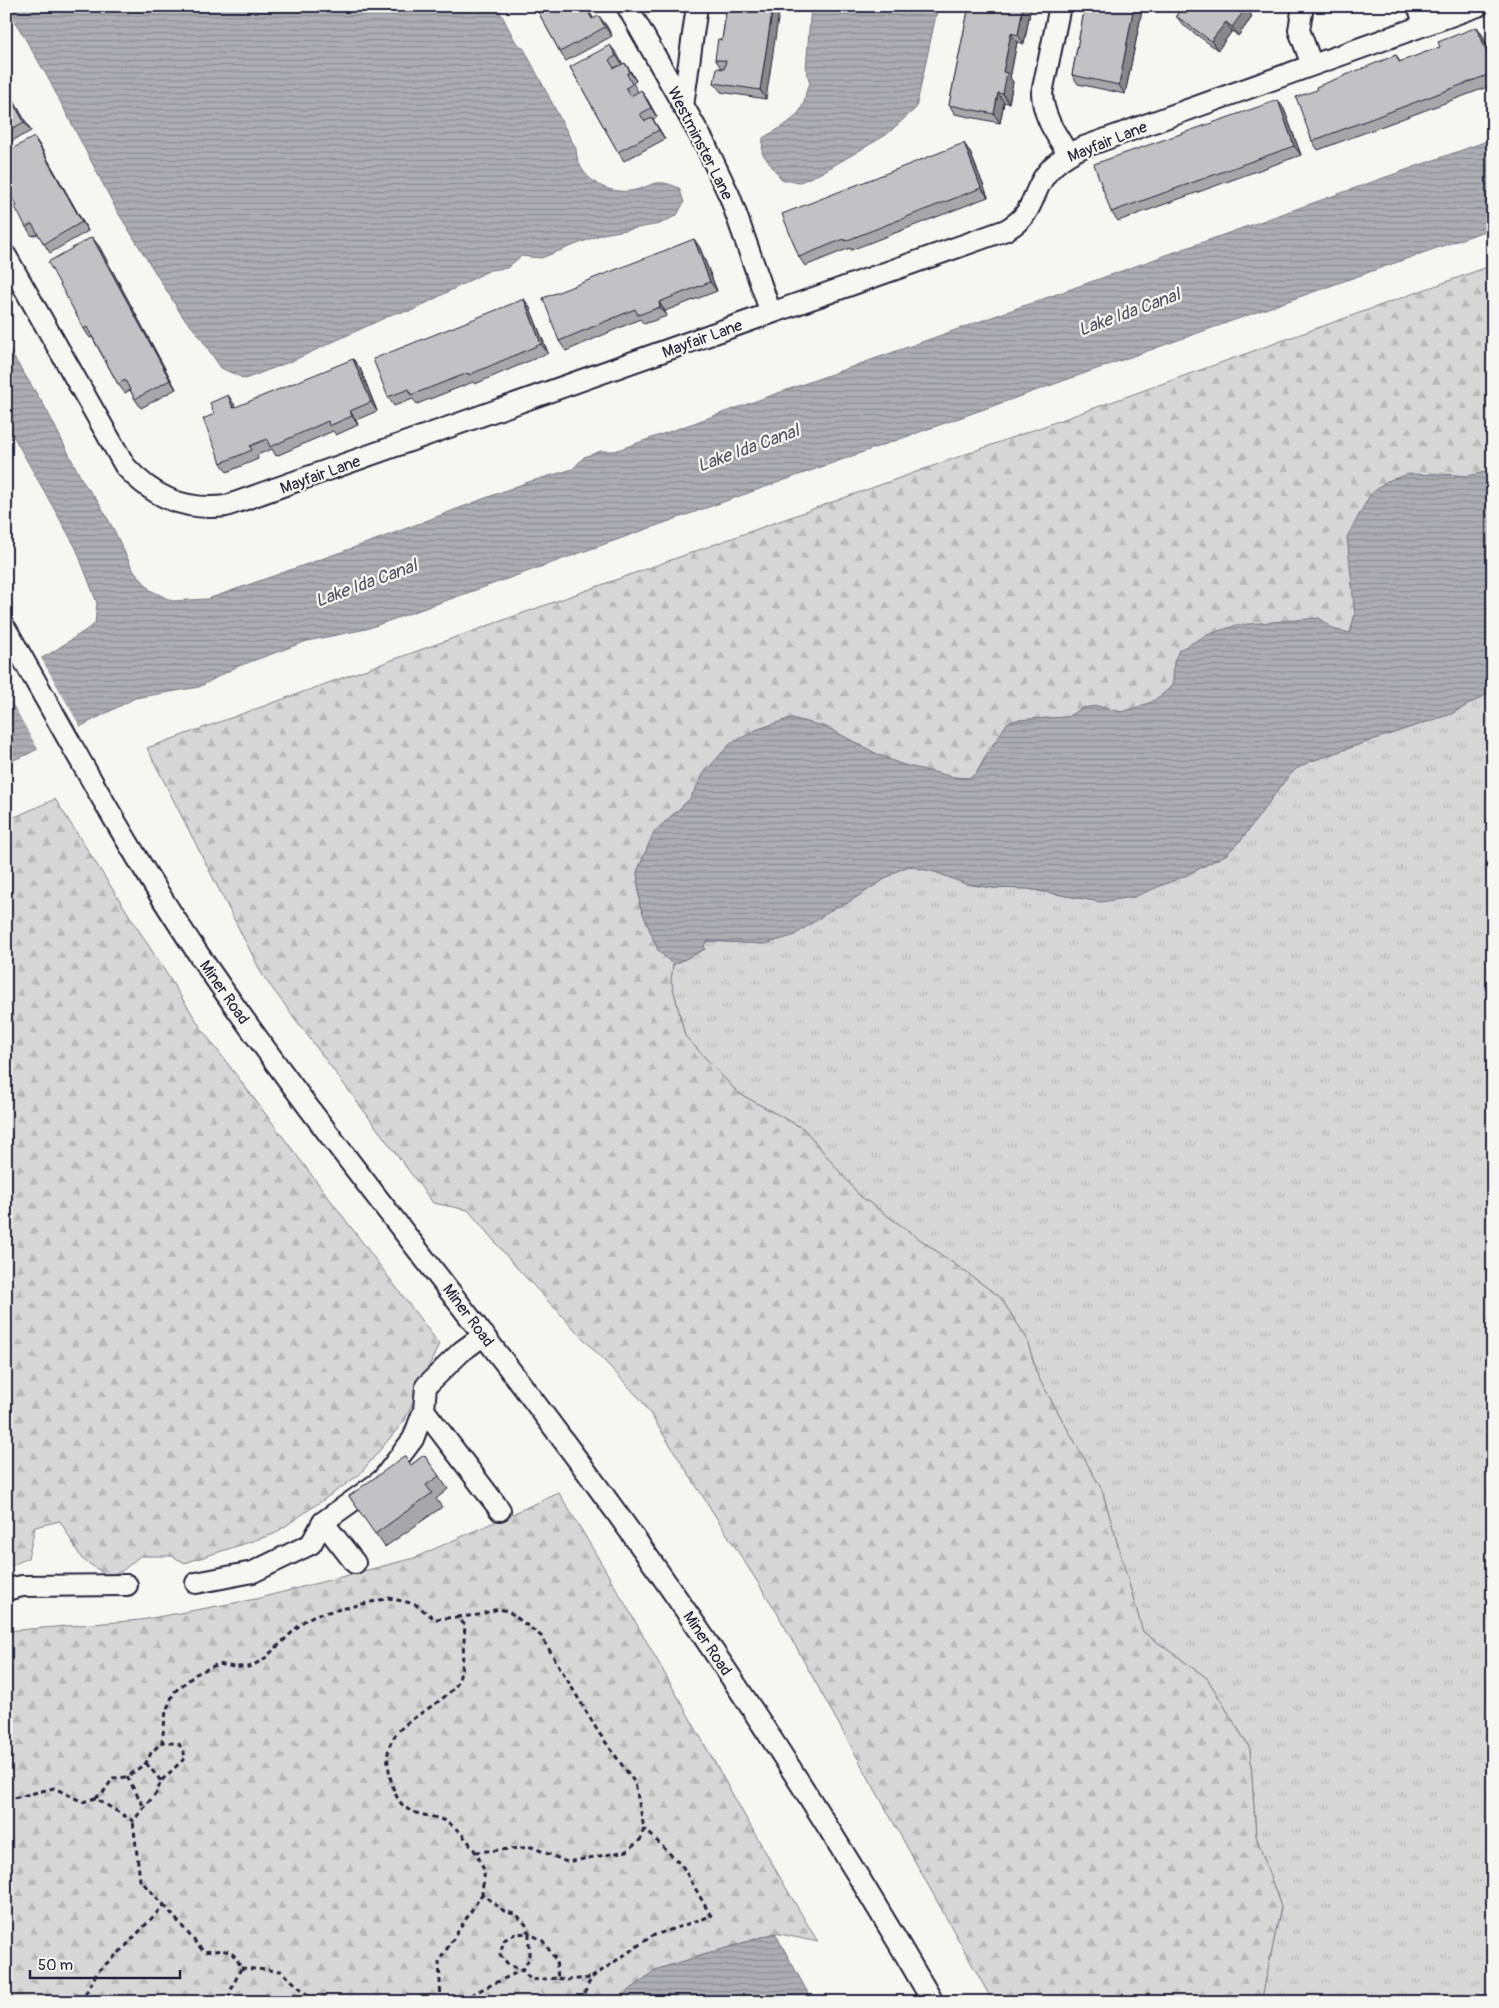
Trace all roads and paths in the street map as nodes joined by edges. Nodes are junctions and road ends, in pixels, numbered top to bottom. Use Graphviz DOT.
graph roads {
  1 [pos="627,6"];
  2 [pos="697,6"];
  3 [pos="1060,6"];
  4 [pos="1303,6"];
  5 [pos="1418,6"];
  6 [pos="1478,6"];
  7 [pos="1424,26"];
  8 [pos="1312,65"];
  9 [pos="683,106"];
  10 [pos="1068,154"];
  11 [pos="6,256"];
  12 [pos="771,314"];
  13 [pos="6,629"];
  14 [pos="484,1335"];
  15 [pos="424,1410"];
  16 [pos="500,1510"];
  17 [pos="323,1522"];
  18 [pos="355,1563"];
  19 [pos="196,1583"];
  20 [pos="127,1585"];
  21 [pos="6,1590"];
  22 [pos="457,1617"];
  23 [pos="162,1742"];
  24 [pos="146,1763"];
  25 [pos="127,1777"];
  26 [pos="161,1781"];
  27 [pos="95,1798"];
  28 [pos="6,1800"];
  29 [pos="144,1807"];
  30 [pos="132,1821"];
  31 [pos="644,1828"];
  32 [pos="476,1852"];
  33 [pos="482,1894"];
  34 [pos="164,1905"];
  35 [pos="529,1933"];
  36 [pos="241,1968"];
  37 [pos="522,1970"];
  38 [pos="558,1978"];
  39 [pos="591,1978"];
  40 [pos="26,2002"];
  41 [pos="56,2002"];
  42 [pos="80,2002"];
  43 [pos="228,2002"];
  44 [pos="332,2002"];
  45 [pos="441,2002"];
  46 [pos="582,2002"];
  47 [pos="934,2002"];
  1 -- 9 [label="street, Westminster Lane"];
  2 -- 9 [label="street"];
  3 -- 10 [label="street"];
  4 -- 8 [label="street"];
  5 -- 7 [label="street"];
  6 -- 7 [label="street, Mayfair Lane"];
  7 -- 8 [label="street, Mayfair Lane"];
  8 -- 10 [label="street, Mayfair Lane"];
  9 -- 12 [label="street, Westminster Lane"];
  10 -- 12 [label="street, Mayfair Lane"];
  11 -- 12 [label="street, Mayfair Lane"];
  13 -- 14 [label="street, Miner Road"];
  14 -- 15 [label="street"];
  14 -- 47 [label="street, Miner Road"];
  15 -- 16 [label="street"];
  15 -- 17 [label="street"];
  17 -- 18 [label="street"];
  17 -- 19 [label="street"];
  20 -- 21 [label="street"];
  22 -- 23 [label="path"];
  22 -- 31 [label="path"];
  22 -- 32 [label="path"];
  23 -- 24 [label="path"];
  23 -- 26 [label="path"];
  24 -- 25 [label="path"];
  24 -- 26 [label="path"];
  25 -- 27 [label="path"];
  25 -- 29 [label="path"];
  26 -- 29 [label="path"];
  27 -- 28 [label="path"];
  27 -- 30 [label="path"];
  29 -- 30 [label="path"];
  30 -- 34 [label="path"];
  31 -- 32 [label="path"];
  31 -- 39 [label="path"];
  32 -- 33 [label="path"];
  33 -- 35 [label="path"];
  33 -- 45 [label="path"];
  34 -- 36 [label="path"];
  34 -- 42 [label="path"];
  35 -- 37 [label="path"];
  35 -- 37 [label="path"];
  35 -- 38 [label="path"];
  36 -- 43 [label="path"];
  36 -- 44 [label="path"];
  37 -- 38 [label="path"];
  37 -- 45 [label="path"];
  38 -- 39 [label="path"];
  39 -- 46 [label="path"];
  40 -- 41 [label="path"];
}
